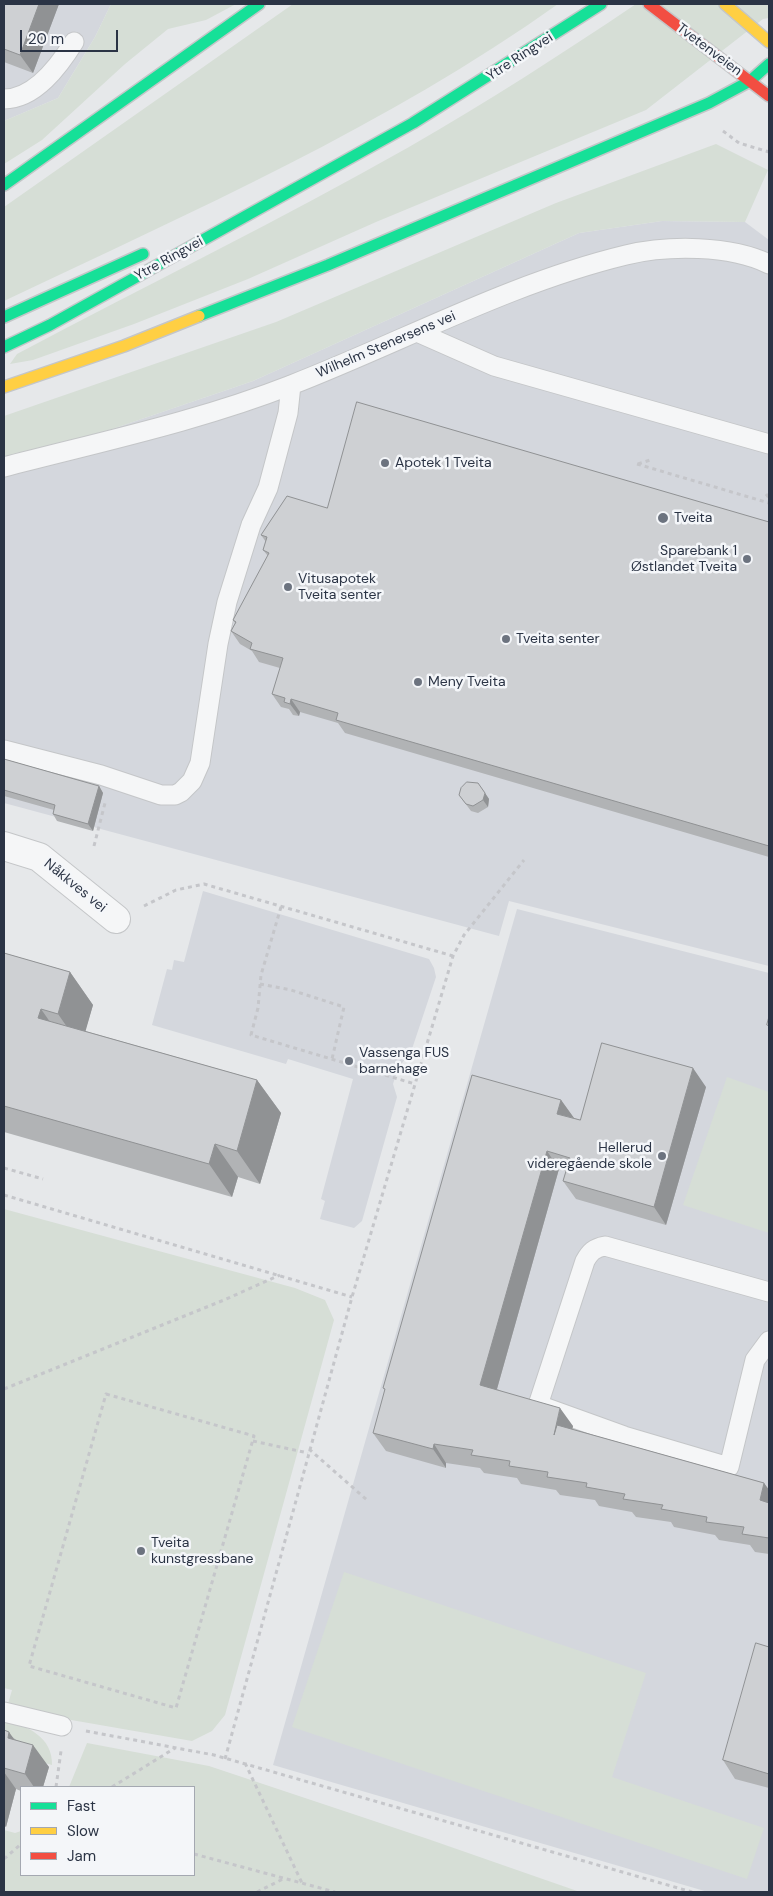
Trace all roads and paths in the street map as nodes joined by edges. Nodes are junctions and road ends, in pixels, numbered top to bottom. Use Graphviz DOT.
graph roads {
  1 [pos="259,4"];
  2 [pos="601,4"];
  3 [pos="649,4"];
  4 [pos="725,4"];
  5 [pos="74,42"];
  6 [pos="769,42"];
  7 [pos="769,64"];
  8 [pos="750,80"];
  9 [pos="769,96"];
  10 [pos="4,100"];
  11 [pos="719,125"];
  12 [pos="769,152"];
  13 [pos="333,168"];
  14 [pos="4,185"];
  15 [pos="190,233"];
  16 [pos="155,249"];
  17 [pos="769,264"];
  18 [pos="4,317"];
  19 [pos="417,332"];
  20 [pos="4,347"];
  21 [pos="291,385"];
  22 [pos="4,387"];
  23 [pos="769,444"];
  24 [pos="650,460"];
  25 [pos="4,467"];
  26 [pos="766,494"];
  27 [pos="769,498"];
  28 [pos="769,503"];
  29 [pos="4,750"];
  30 [pos="102,818"];
  31 [pos="4,846"];
  32 [pos="94,846"];
  33 [pos="524,860"];
  34 [pos="281,907"];
  35 [pos="116,919"];
  36 [pos="453,956"];
  37 [pos="260,984"];
  38 [pos="332,1059"];
  39 [pos="415,1084"];
  40 [pos="4,1168"];
  41 [pos="43,1179"];
  42 [pos="4,1195"];
  43 [pos="280,1274"];
  44 [pos="769,1292"];
  45 [pos="352,1297"];
  46 [pos="769,1341"];
  47 [pos="4,1389"];
  48 [pos="253,1441"];
  49 [pos="308,1451"];
  50 [pos="367,1500"];
  51 [pos="4,1712"];
  52 [pos="62,1726"];
  53 [pos="175,1748"];
  54 [pos="225,1759"];
  55 [pos="245,1764"];
  56 [pos="56,1786"];
  57 [pos="114,1786"];
  58 [pos="20,1845"];
  59 [pos="195,1854"];
  60 [pos="4,1859"];
  61 [pos="283,1878"];
  62 [pos="302,1884"];
  63 [pos="258,1892"];
  64 [pos="334,1892"];
  65 [pos="692,1892"];
  1 -- 14 [label="main road"];
  2 -- 13 [label="main road, Ytre Ringvei"];
  3 -- 8 [label="main road, Tvetenveien"];
  4 -- 6 [label="main road"];
  5 -- 10 [label="lane"];
  7 -- 8 [label="main road"];
  8 -- 9 [label="main road, Tvetenveien"];
  8 -- 22 [label="main road"];
  11 -- 12 [label="path"];
  13 -- 15 [label="main road, Ytre Ringvei"];
  13 -- 20 [label="main road, Ytre Ringvei"];
  16 -- 18 [label="main road, Ytre Ringvei"];
  17 -- 19 [label="lane, Wilhelm Stenersens vei"];
  19 -- 21 [label="lane, Wilhelm Stenersens vei"];
  19 -- 23 [label="lane"];
  21 -- 25 [label="lane, Wilhelm Stenersens vei"];
  21 -- 29 [label="lane"];
  24 -- 28 [label="path"];
  26 -- 27 [label="path"];
  30 -- 32 [label="path"];
  31 -- 35 [label="street, Nåkkves vei"];
  33 -- 36 [label="path"];
  34 -- 35 [label="path"];
  34 -- 36 [label="path"];
  34 -- 37 [label="path"];
  36 -- 39 [label="path"];
  37 -- 38 [label="path"];
  37 -- 38 [label="path"];
  38 -- 39 [label="path"];
  39 -- 45 [label="path"];
  40 -- 41 [label="path"];
  42 -- 43 [label="path"];
  43 -- 45 [label="path"];
  43 -- 47 [label="path"];
  44 -- 46 [label="lane"];
  45 -- 49 [label="path"];
  48 -- 48 [label="path"];
  48 -- 49 [label="path"];
  49 -- 50 [label="path"];
  49 -- 54 [label="path"];
  51 -- 52 [label="lane"];
  52 -- 53 [label="path"];
  52 -- 56 [label="path"];
  53 -- 54 [label="path"];
  53 -- 57 [label="path"];
  54 -- 55 [label="path"];
  55 -- 62 [label="path"];
  55 -- 65 [label="path"];
  58 -- 60 [label="path"];
  59 -- 61 [label="path"];
  61 -- 62 [label="path"];
  61 -- 63 [label="path"];
  62 -- 64 [label="path"];
}
